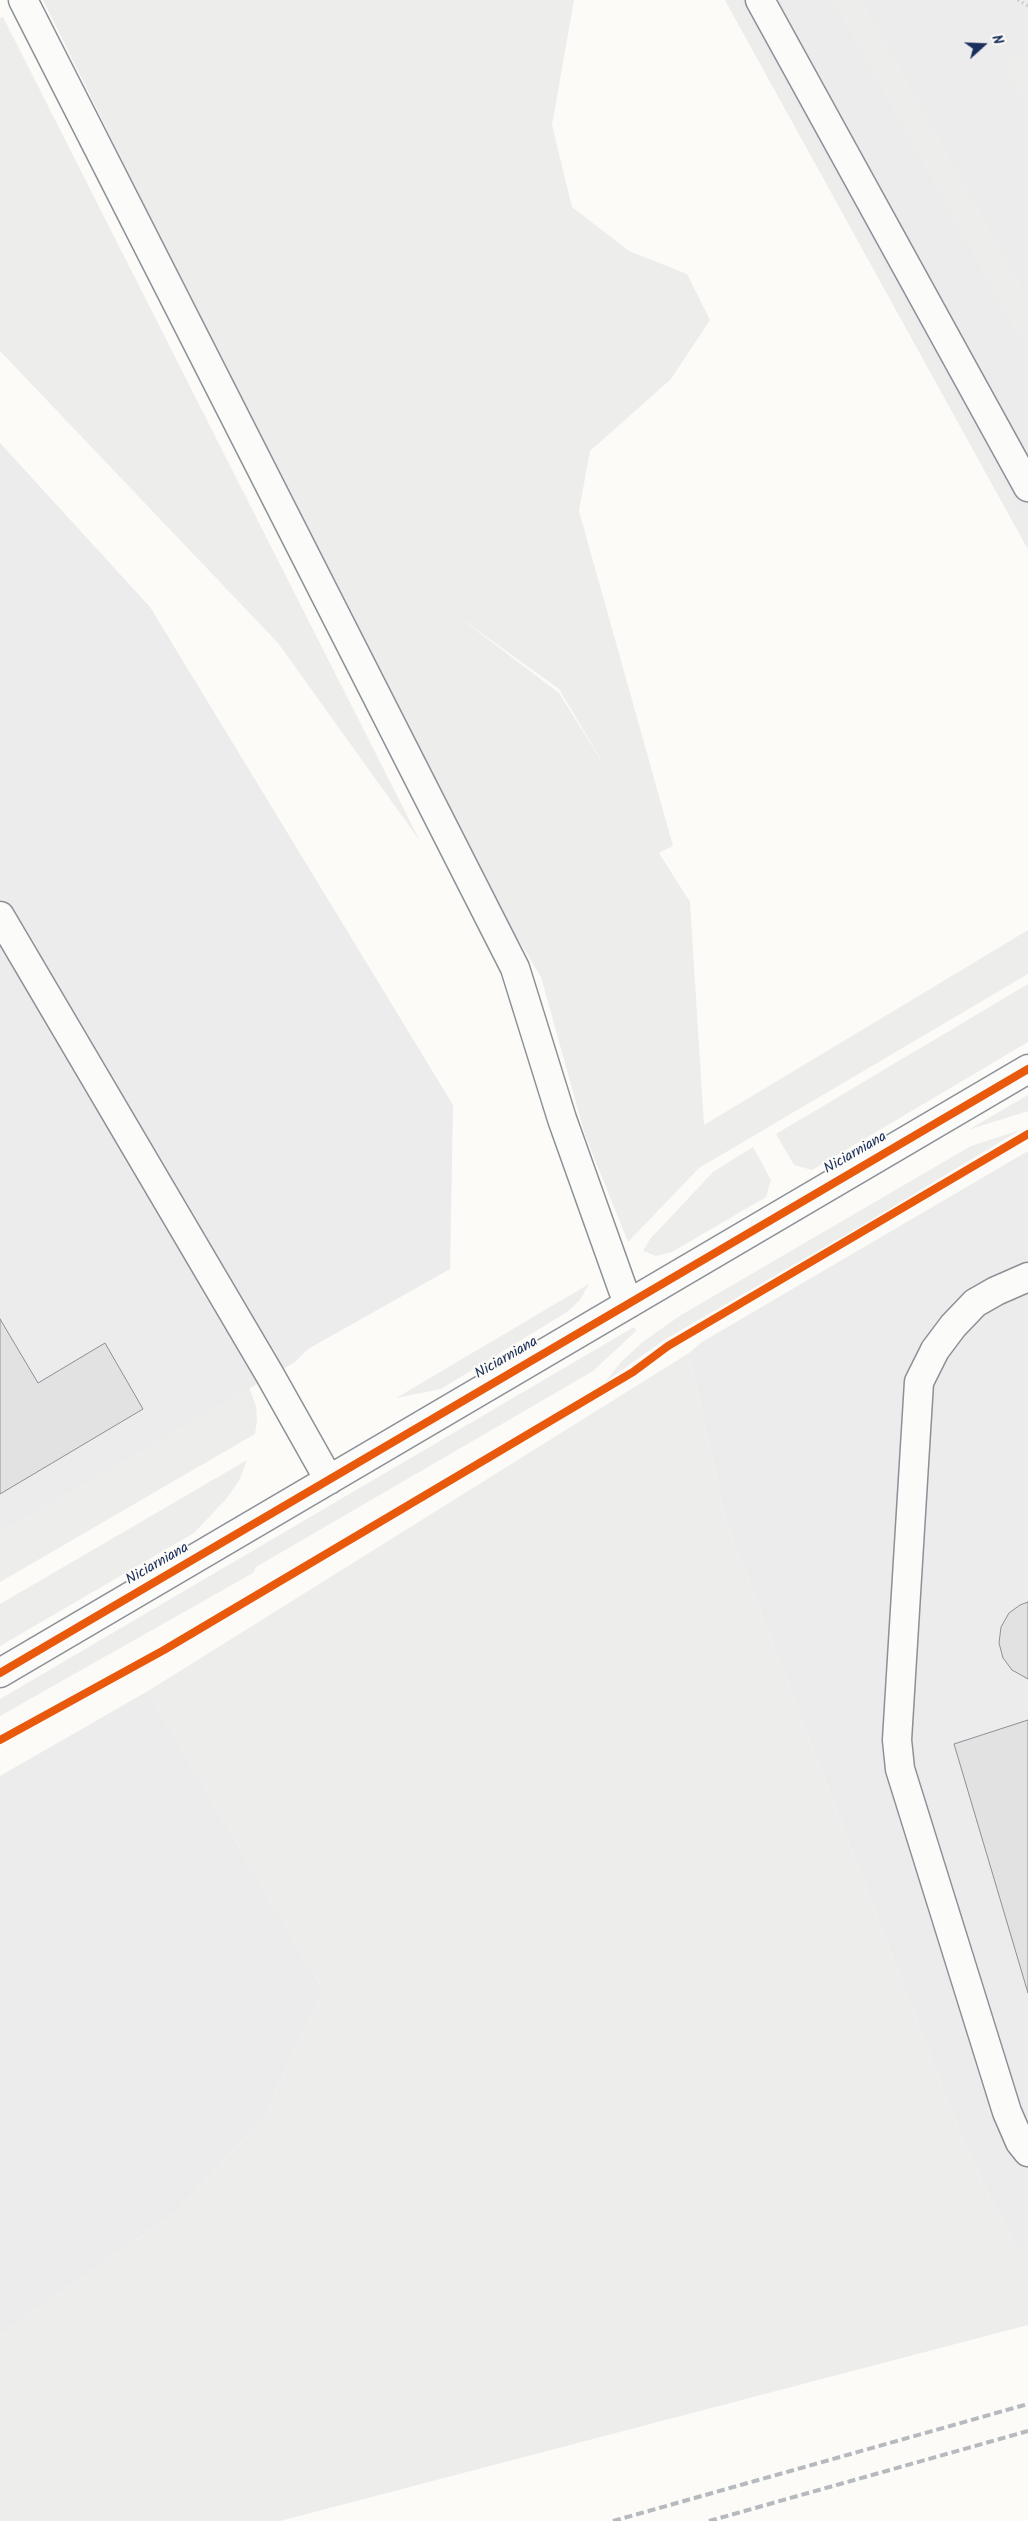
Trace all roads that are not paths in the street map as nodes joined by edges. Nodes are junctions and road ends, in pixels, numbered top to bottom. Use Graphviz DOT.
graph roads {
  1 [pos="23,0"];
  2 [pos="760,0"];
  3 [pos="1028,487"];
  4 [pos="0,916"];
  5 [pos="1028,1069"];
  6 [pos="1028,1277"];
  7 [pos="628,1304"];
  8 [pos="330,1480"];
  9 [pos="0,1673"];
  10 [pos="1028,2152"];
  1 -- 7 [label="street"];
  2 -- 3 [label="street"];
  4 -- 8 [label="street"];
  5 -- 7 [label="street, Niciarniana"];
  6 -- 10 [label="street"];
  7 -- 8 [label="street, Niciarniana"];
  8 -- 9 [label="street, Niciarniana"];
}
